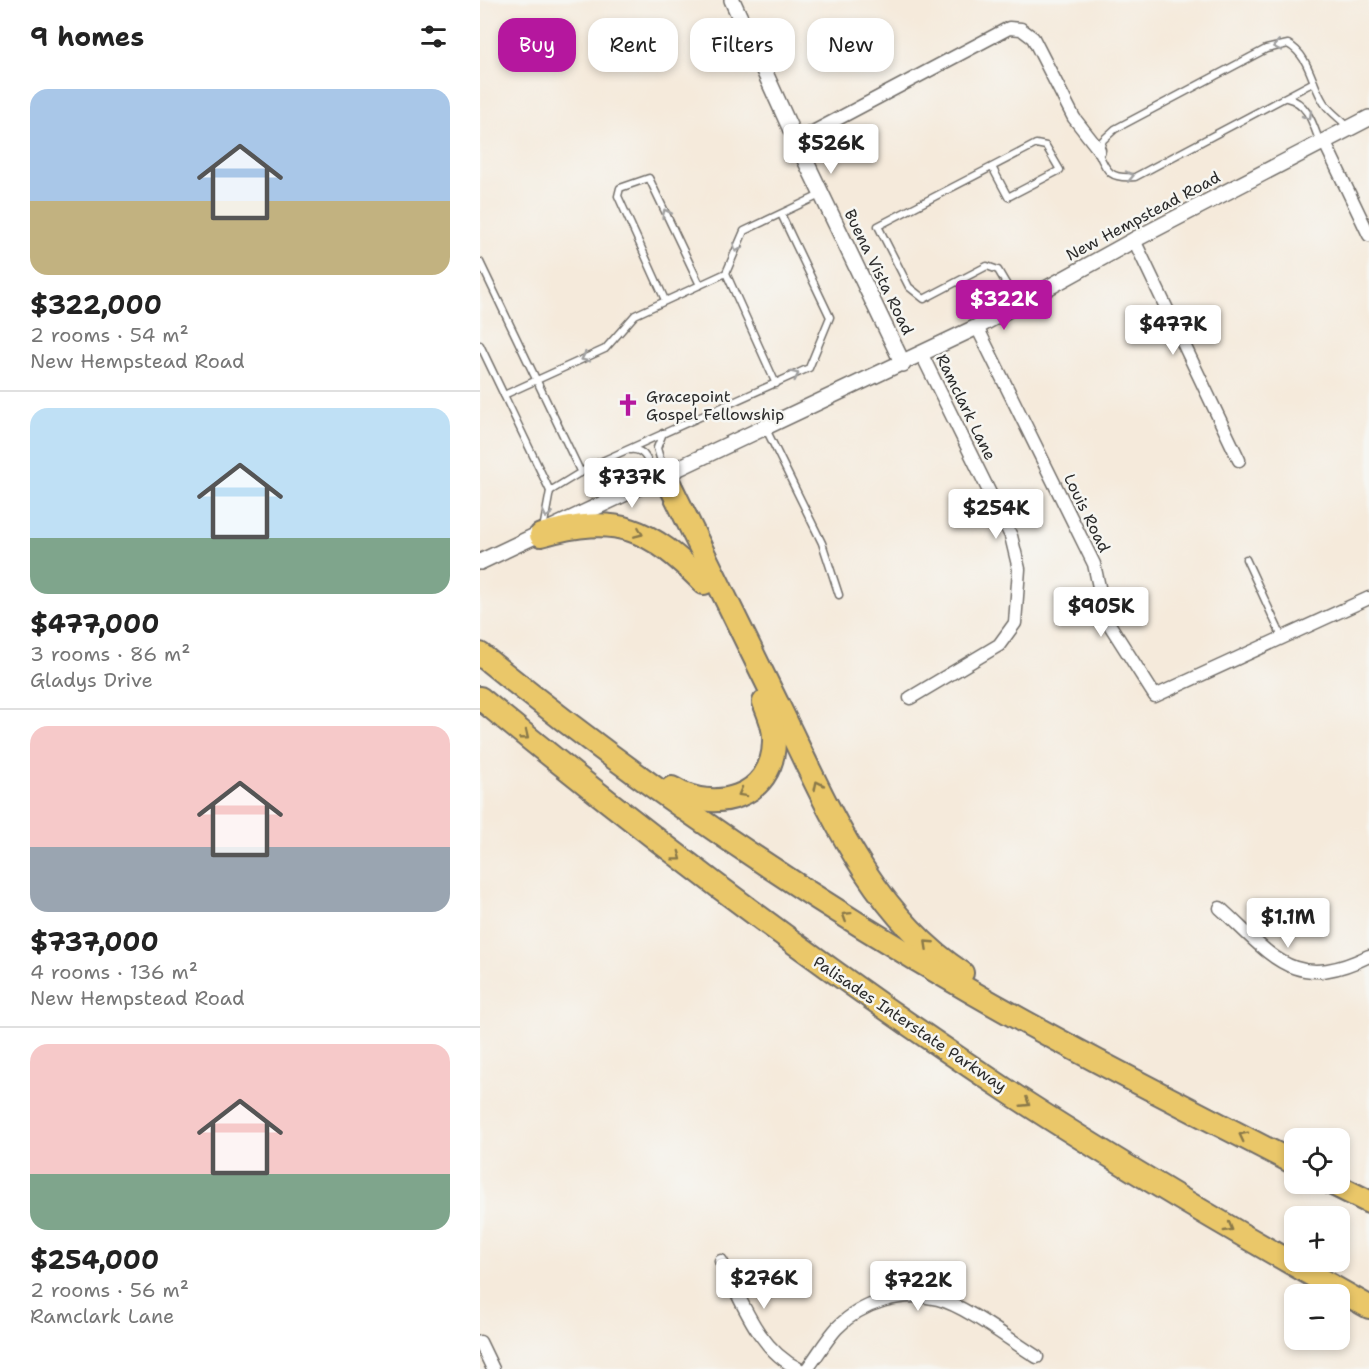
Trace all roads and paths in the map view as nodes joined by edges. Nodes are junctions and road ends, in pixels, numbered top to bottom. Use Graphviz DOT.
graph roads {
  1 [pos="732,0"];
  2 [pos="1314,82"];
  3 [pos="1287,98"];
  4 [pos="1369,118"];
  5 [pos="1350,128"];
  6 [pos="796,141"];
  7 [pos="1322,142"];
  8 [pos="1099,150"];
  9 [pos="992,167"];
  10 [pos="821,194"];
  11 [pos="781,214"];
  12 [pos="1369,235"];
  13 [pos="1134,240"];
  14 [pos="480,262"];
  15 [pos="726,273"];
  16 [pos="700,285"];
  17 [pos="665,300"];
  18 [pos="1018,304"];
  19 [pos="977,327"];
  20 [pos="480,345"];
  21 [pos="922,354"];
  22 [pos="903,364"];
  23 [pos="537,380"];
  24 [pos="776,384"];
  25 [pos="504,395"];
  26 [pos="766,428"];
  27 [pos="664,432"];
  28 [pos="626,450"];
  29 [pos="1239,460"];
  30 [pos="581,473"];
  31 [pos="660,478"];
  32 [pos="550,491"];
  33 [pos="541,535"];
  34 [pos="1246,559"];
  35 [pos="480,562"];
  36 [pos="704,583"];
  37 [pos="840,595"];
  38 [pos="1369,598"];
  39 [pos="1282,638"];
  40 [pos="480,654"];
  41 [pos="480,698"];
  42 [pos="535,698"];
  43 [pos="910,698"];
  44 [pos="1220,908"];
  45 [pos="1369,956"];
  46 [pos="1097,1061"];
  47 [pos="1284,1158"];
  48 [pos="1350,1192"];
  49 [pos="1369,1202"];
  50 [pos="721,1261"];
  51 [pos="1369,1308"];
  52 [pos="481,1346"];
  53 [pos="1037,1357"];
  54 [pos="493,1369"];
  55 [pos="799,1369"];
  56 [pos="807,1369"];
  1 -- 6 [label="street, Buena Vista Road"];
  2 -- 3 [label="lane"];
  2 -- 5 [label="lane"];
  2 -- 8 [label="lane, one-way"];
  3 -- 7 [label="lane, one-way"];
  8 -- 3 [label="lane, one-way"];
  4 -- 5 [label="street, New Hempstead Road"];
  5 -- 7 [label="street, New Hempstead Road"];
  6 -- 8 [label="street"];
  6 -- 10 [label="street, Buena Vista Road"];
  7 -- 12 [label="street"];
  7 -- 13 [label="street, New Hempstead Road"];
  9 -- 9 [label="lane"];
  9 -- 18 [label="lane"];
  10 -- 11 [label="lane"];
  10 -- 22 [label="street, Buena Vista Road"];
  11 -- 15 [label="lane, one-way"];
  24 -- 11 [label="lane, one-way"];
  13 -- 18 [label="street, New Hempstead Road"];
  13 -- 29 [label="street"];
  14 -- 23 [label="lane"];
  15 -- 16 [label="lane"];
  15 -- 24 [label="lane"];
  16 -- 17 [label="lane"];
  16 -- 17 [label="lane, one-way"];
  17 -- 23 [label="lane, one-way"];
  18 -- 19 [label="street, New Hempstead Road"];
  19 -- 21 [label="street, New Hempstead Road"];
  19 -- 39 [label="street, Louis Road"];
  20 -- 25 [label="lane"];
  21 -- 22 [label="street, New Hempstead Road"];
  21 -- 43 [label="street, Ramclark Lane"];
  22 -- 26 [label="street, New Hempstead Road"];
  23 -- 25 [label="lane"];
  23 -- 30 [label="lane"];
  24 -- 27 [label="lane"];
  25 -- 32 [label="lane"];
  26 -- 31 [label="street, New Hempstead Road"];
  26 -- 37 [label="lane"];
  27 -- 28 [label="lane"];
  27 -- 31 [label="lane"];
  28 -- 30 [label="lane"];
  28 -- 31 [label="lane"];
  30 -- 32 [label="lane"];
  31 -- 33 [label="street, New Hempstead Road"];
  31 -- 36 [label="highway"];
  46 -- 31 [label="highway, one-way"];
  32 -- 33 [label="lane, one-way"];
  33 -- 35 [label="street, New Hempstead Road"];
  33 -- 36 [label="highway, one-way"];
  34 -- 39 [label="lane"];
  36 -- 42 [label="highway, one-way"];
  38 -- 39 [label="street, Louis Road"];
  40 -- 42 [label="highway"];
  41 -- 51 [label="highway, Palisades Interstate Parkway, one-way"];
  46 -- 42 [label="highway, one-way"];
  44 -- 45 [label="street"];
  47 -- 46 [label="highway, one-way"];
  48 -- 49 [label="highway"];
  50 -- 55 [label="street"];
  52 -- 54 [label="street"];
  53 -- 56 [label="street"];
}
